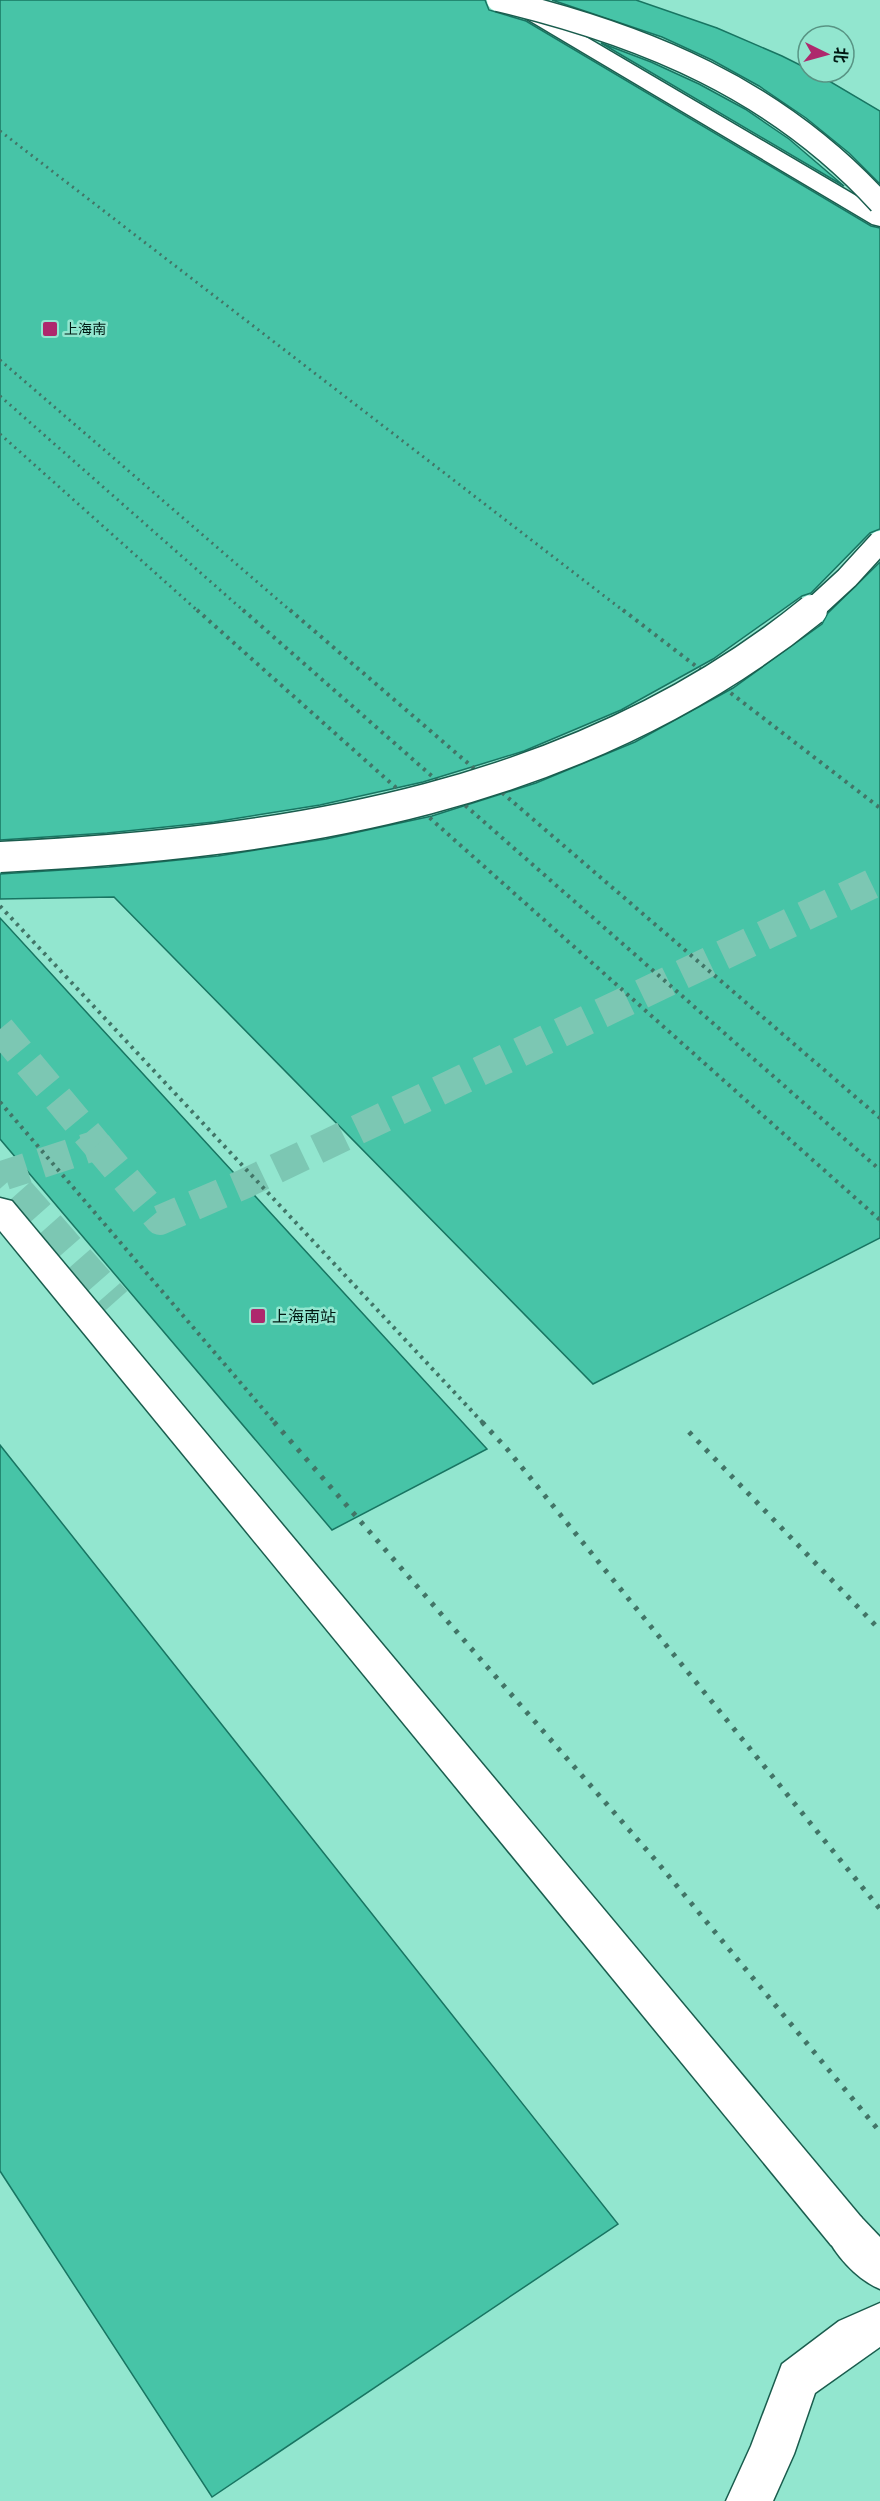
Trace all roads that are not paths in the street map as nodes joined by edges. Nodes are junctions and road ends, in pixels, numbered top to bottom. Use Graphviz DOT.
graph roads {
  1 [pos="498,0"];
  2 [pos="508,0"];
  3 [pos="880,203"];
  4 [pos="880,219"];
  5 [pos="880,542"];
  6 [pos="0,857"];
  7 [pos="0,1209"];
  8 [pos="880,2268"];
  9 [pos="880,2324"];
  10 [pos="749,2501"];
  1 -- 3 [label="main road, bridge"];
  2 -- 4 [label="main road"];
  5 -- 6 [label="main road, bridge"];
  7 -- 8 [label="main road"];
  9 -- 10 [label="main road"];
}
